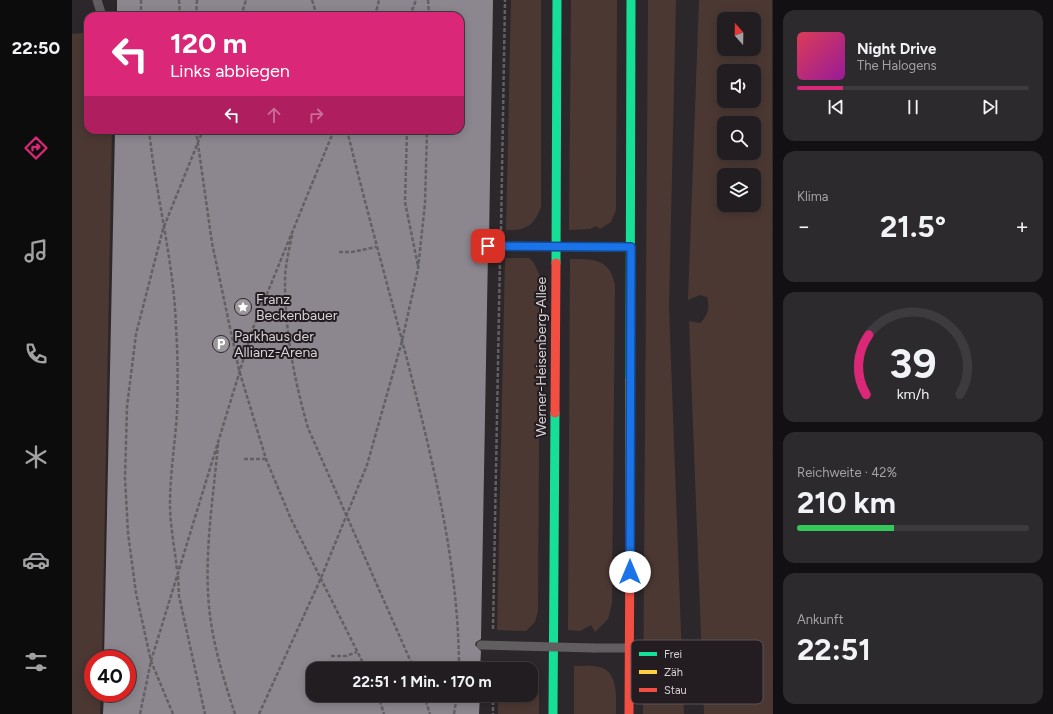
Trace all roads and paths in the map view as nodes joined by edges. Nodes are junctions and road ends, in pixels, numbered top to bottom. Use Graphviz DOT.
graph roads {
  1 [pos="97,0"];
  2 [pos="141,0"];
  3 [pos="179,0"];
  4 [pos="197,0"];
  5 [pos="246,0"];
  6 [pos="312,0"];
  7 [pos="379,0"];
  8 [pos="416,0"];
  9 [pos="428,0"];
  10 [pos="505,0"];
  11 [pos="557,0"];
  12 [pos="631,0"];
  13 [pos="101,12"];
  14 [pos="141,12"];
  15 [pos="180,12"];
  16 [pos="196,12"];
  17 [pos="242,12"];
  18 [pos="315,12"];
  19 [pos="376,12"];
  20 [pos="412,12"];
  21 [pos="429,12"];
  22 [pos="150,134"];
  23 [pos="196,134"];
  24 [pos="201,134"];
  25 [pos="332,134"];
  26 [pos="348,134"];
  27 [pos="406,134"];
  28 [pos="427,134"];
  29 [pos="197,147"];
  30 [pos="163,229"];
  31 [pos="501,230"];
  32 [pos="292,231"];
  33 [pos="488,246"];
  34 [pos="376,247"];
  35 [pos="631,247"];
  36 [pos="339,252"];
  37 [pos="500,258"];
  38 [pos="418,269"];
  39 [pos="402,341"];
  40 [pos="239,370"];
  41 [pos="218,437"];
  42 [pos="244,459"];
  43 [pos="266,459"];
  44 [pos="346,516"];
  45 [pos="178,572"];
  46 [pos="320,578"];
  47 [pos="493,629"];
  48 [pos="481,645"];
  49 [pos="629,648"];
  50 [pos="357,652"];
  51 [pos="331,656"];
  52 [pos="151,662"];
  53 [pos="362,662"];
  54 [pos="411,662"];
  55 [pos="459,662"];
  56 [pos="380,702"];
  57 [pos="426,702"];
  58 [pos="456,702"];
  59 [pos="493,702"];
  60 [pos="140,714"];
  61 [pos="172,714"];
  62 [pos="205,714"];
  63 [pos="235,714"];
  64 [pos="259,714"];
  65 [pos="384,714"];
  66 [pos="430,714"];
  67 [pos="454,714"];
  68 [pos="493,714"];
  69 [pos="553,714"];
  70 [pos="629,714"];
  1 -- 13 [label="lane"];
  2 -- 14 [label="path"];
  3 -- 15 [label="path"];
  4 -- 16 [label="path"];
  5 -- 17 [label="path"];
  6 -- 18 [label="path"];
  7 -- 19 [label="path"];
  8 -- 20 [label="path"];
  9 -- 21 [label="path"];
  10 -- 31 [label="path"];
  11 -- 69 [label="street, Werner-Heisenberg-Allee"];
  12 -- 35 [label="street"];
  22 -- 30 [label="path"];
  23 -- 29 [label="path"];
  24 -- 29 [label="path"];
  25 -- 32 [label="path"];
  26 -- 34 [label="path"];
  27 -- 38 [label="path"];
  28 -- 38 [label="path"];
  29 -- 30 [label="path"];
  29 -- 40 [label="path"];
  30 -- 45 [label="path"];
  30 -- 52 [label="path"];
  32 -- 40 [label="path"];
  32 -- 44 [label="path"];
  33 -- 35 [label="lane, bridge"];
  34 -- 36 [label="path"];
  34 -- 39 [label="path"];
  35 -- 49 [label="street"];
  37 -- 47 [label="path"];
  38 -- 39 [label="path"];
  39 -- 44 [label="path"];
  39 -- 55 [label="path"];
  40 -- 41 [label="path"];
  40 -- 43 [label="path"];
  41 -- 45 [label="path"];
  41 -- 63 [label="path"];
  42 -- 43 [label="path"];
  43 -- 46 [label="path"];
  44 -- 46 [label="path"];
  44 -- 54 [label="path"];
  45 -- 52 [label="path"];
  45 -- 62 [label="path"];
  46 -- 50 [label="path"];
  46 -- 64 [label="path"];
  48 -- 49 [label="lane, bridge"];
  49 -- 70 [label="street"];
  50 -- 51 [label="path"];
  50 -- 53 [label="path"];
  52 -- 60 [label="path"];
  52 -- 61 [label="path"];
  56 -- 65 [label="path"];
  57 -- 66 [label="path"];
  58 -- 67 [label="path"];
  59 -- 68 [label="path"];
}
